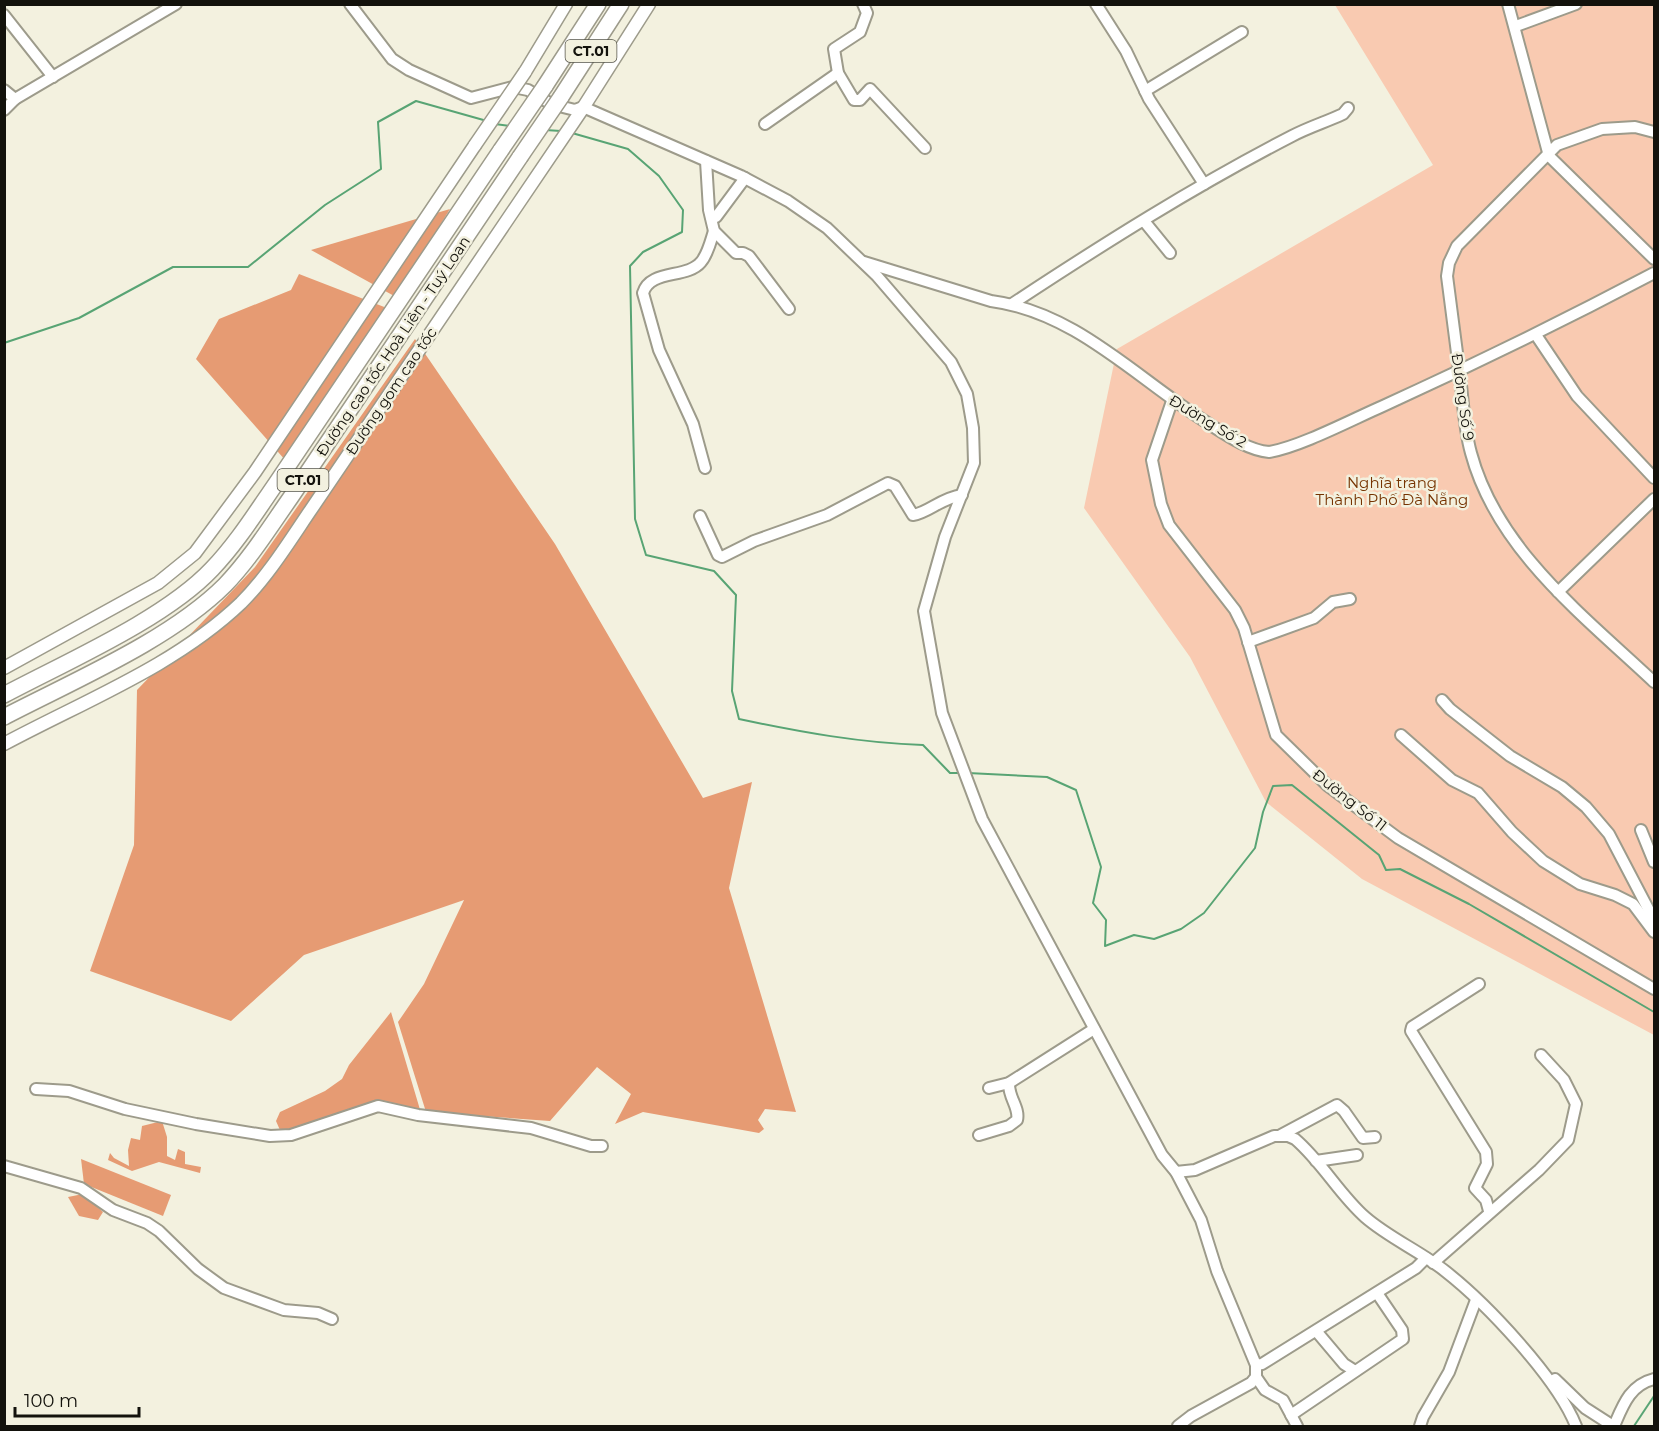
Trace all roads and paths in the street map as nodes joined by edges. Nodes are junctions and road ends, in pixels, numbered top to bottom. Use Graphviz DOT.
graph roads {
  1 [pos="176,4"];
  2 [pos="350,4"];
  3 [pos="566,4"];
  4 [pos="598,4"];
  5 [pos="621,4"];
  6 [pos="649,4"];
  7 [pos="863,4"];
  8 [pos="1096,4"];
  9 [pos="1508,4"];
  10 [pos="1576,4"];
  11 [pos="1552,9"];
  12 [pos="4,15"];
  13 [pos="1516,26"];
  14 [pos="1242,32"];
  15 [pos="838,73"];
  16 [pos="53,77"];
  17 [pos="4,90"];
  18 [pos="1145,91"];
  19 [pos="15,99"];
  20 [pos="1348,108"];
  21 [pos="582,109"];
  22 [pos="4,111"];
  23 [pos="765,124"];
  24 [pos="1654,132"];
  25 [pos="926,148"];
  26 [pos="1549,156"];
  27 [pos="706,160"];
  28 [pos="745,178"];
  29 [pos="1204,184"];
  30 [pos="716,217"];
  31 [pos="1144,221"];
  32 [pos="714,231"];
  33 [pos="1170,253"];
  34 [pos="1654,259"];
  35 [pos="861,261"];
  36 [pos="1654,273"];
  37 [pos="1012,304"];
  38 [pos="789,309"];
  39 [pos="1536,335"];
  40 [pos="1460,371"];
  41 [pos="1172,401"];
  42 [pos="705,468"];
  43 [pos="1654,478"];
  44 [pos="962,495"];
  45 [pos="1654,499"];
  46 [pos="700,516"];
  47 [pos="1558,592"];
  48 [pos="1350,598"];
  49 [pos="1248,642"];
  50 [pos="4,668"];
  51 [pos="1654,682"];
  52 [pos="4,695"];
  53 [pos="1442,700"];
  54 [pos="4,717"];
  55 [pos="1401,735"];
  56 [pos="4,744"];
  57 [pos="1641,830"];
  58 [pos="1654,862"];
  59 [pos="1654,920"];
  60 [pos="1654,932"];
  61 [pos="1479,984"];
  62 [pos="1654,989"];
  63 [pos="1094,1029"];
  64 [pos="1541,1055"];
  65 [pos="1010,1083"];
  66 [pos="989,1088"];
  67 [pos="36,1089"];
  68 [pos="979,1135"];
  69 [pos="1281,1135"];
  70 [pos="1375,1137"];
  71 [pos="602,1146"];
  72 [pos="1357,1155"];
  73 [pos="1316,1161"];
  74 [pos="4,1166"];
  75 [pos="1176,1172"];
  76 [pos="1489,1211"];
  77 [pos="1430,1260"];
  78 [pos="1377,1293"];
  79 [pos="1476,1300"];
  80 [pos="332,1319"];
  81 [pos="1317,1332"];
  82 [pos="1532,1359"];
  83 [pos="1256,1365"];
  84 [pos="1355,1371"];
  85 [pos="1256,1377"];
  86 [pos="1654,1379"];
  87 [pos="1291,1415"];
  88 [pos="1178,1426"];
  89 [pos="1297,1426"];
  90 [pos="1420,1426"];
  91 [pos="1576,1426"];
  92 [pos="1613,1426"];
  1 -- 16 [label="street"];
  2 -- 21 [label="street"];
  3 -- 50 [label="main road, bridge"];
  4 -- 52 [label="highway, Đường cao tốc Hoà Liên - Tuý Loan / CT.01, bridge"];
  5 -- 54 [label="highway, Đường cao tốc Hoà Liên - Tuý Loan / CT.01, bridge"];
  6 -- 21 [label="main road, Đường gom cao tốc"];
  7 -- 15 [label="street"];
  8 -- 18 [label="street"];
  9 -- 13 [label="street"];
  10 -- 11 [label="street"];
  11 -- 13 [label="street"];
  12 -- 16 [label="street"];
  13 -- 26 [label="street"];
  14 -- 18 [label="street"];
  15 -- 23 [label="street"];
  15 -- 25 [label="street"];
  16 -- 19 [label="street"];
  17 -- 19 [label="street"];
  18 -- 29 [label="street"];
  19 -- 22 [label="street"];
  20 -- 29 [label="street"];
  21 -- 27 [label="street"];
  21 -- 56 [label="main road, Đường gom cao tốc"];
  24 -- 26 [label="street, Đường Số 9"];
  26 -- 34 [label="street"];
  26 -- 40 [label="street, Đường Số 9"];
  27 -- 28 [label="street"];
  27 -- 32 [label="street"];
  28 -- 30 [label="street"];
  28 -- 35 [label="street"];
  29 -- 31 [label="street"];
  31 -- 33 [label="street"];
  31 -- 37 [label="street"];
  32 -- 38 [label="street"];
  32 -- 42 [label="street"];
  35 -- 37 [label="street, Đường Số 2"];
  35 -- 44 [label="street"];
  36 -- 39 [label="street, Đường Số 2"];
  37 -- 41 [label="street, Đường Số 2"];
  39 -- 40 [label="street, Đường Số 2"];
  39 -- 43 [label="street"];
  40 -- 41 [label="street, Đường Số 2"];
  40 -- 47 [label="street, Đường Số 9"];
  41 -- 49 [label="street, Đường Số 11"];
  44 -- 46 [label="street"];
  44 -- 63 [label="street"];
  45 -- 47 [label="street"];
  47 -- 51 [label="street, Đường Số 9"];
  48 -- 49 [label="street"];
  49 -- 62 [label="street, Đường Số 11"];
  53 -- 59 [label="street"];
  55 -- 60 [label="street"];
  57 -- 58 [label="street"];
  61 -- 76 [label="street"];
  63 -- 65 [label="street"];
  63 -- 75 [label="street"];
  64 -- 76 [label="street"];
  65 -- 66 [label="street"];
  65 -- 68 [label="street"];
  67 -- 71 [label="street"];
  69 -- 70 [label="street"];
  69 -- 73 [label="street"];
  69 -- 75 [label="street"];
  72 -- 73 [label="street"];
  73 -- 77 [label="street"];
  74 -- 80 [label="street"];
  75 -- 83 [label="street"];
  76 -- 77 [label="street"];
  77 -- 78 [label="street"];
  77 -- 79 [label="street"];
  78 -- 81 [label="street"];
  78 -- 84 [label="street"];
  79 -- 82 [label="street"];
  79 -- 90 [label="street"];
  81 -- 83 [label="street"];
  81 -- 84 [label="street"];
  82 -- 91 [label="street"];
  82 -- 92 [label="street"];
  83 -- 85 [label="street"];
  84 -- 87 [label="street"];
  85 -- 87 [label="street"];
  85 -- 88 [label="street"];
  86 -- 92 [label="street"];
  87 -- 89 [label="street"];
}
